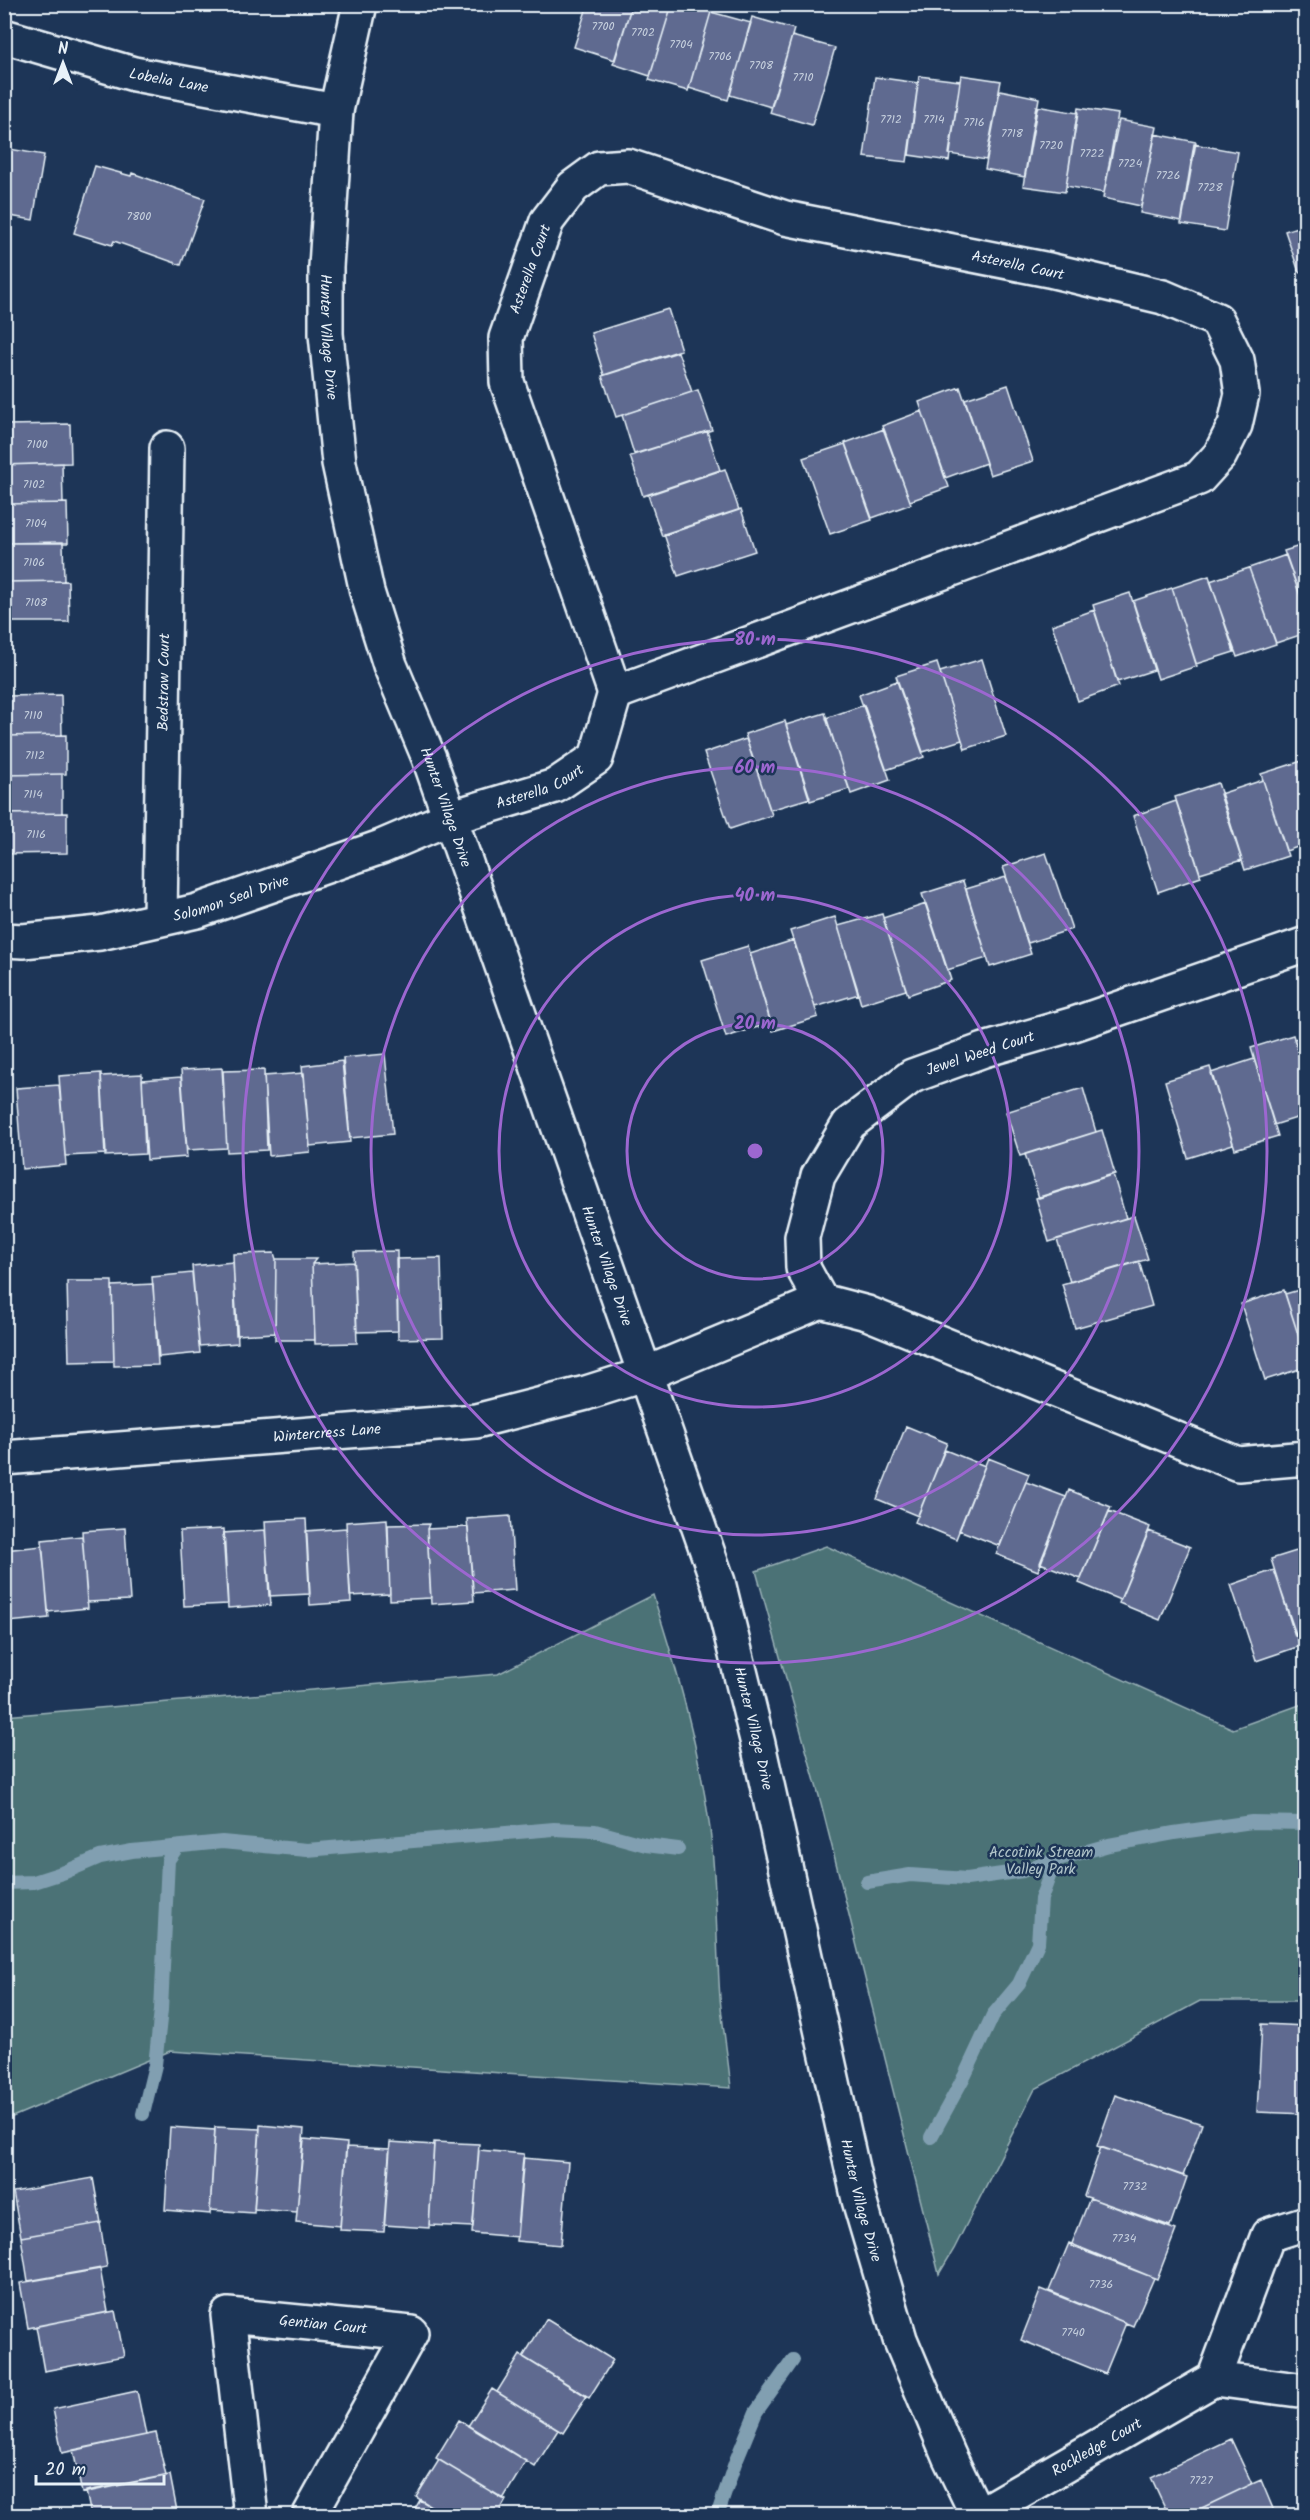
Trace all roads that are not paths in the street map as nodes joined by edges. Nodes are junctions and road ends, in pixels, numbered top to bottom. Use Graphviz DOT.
graph roads {
  1 [pos="360,4"];
  2 [pos="4,36"];
  3 [pos="336,111"];
  4 [pos="167,448"];
  5 [pos="615,693"];
  6 [pos="449,818"];
  7 [pos="160,918"];
  8 [pos="4,940"];
  9 [pos="1305,944"];
  10 [pos="821,1301"];
  11 [pos="643,1374"];
  12 [pos="4,1458"];
  13 [pos="1305,1458"];
  14 [pos="1305,2223"];
  15 [pos="1214,2379"];
  16 [pos="1305,2391"];
  17 [pos="977,2515"];
  18 [pos="251,2516"];
  19 [pos="309,2516"];
  1 -- 3 [label="street, Hunter Village Drive"];
  2 -- 3 [label="street, Lobelia Lane"];
  3 -- 6 [label="street, Hunter Village Drive"];
  4 -- 7 [label="street, Bedstraw Court"];
  5 -- 5 [label="street, Asterella Court"];
  5 -- 6 [label="street, Asterella Court"];
  6 -- 7 [label="street, Solomon Seal Drive"];
  6 -- 11 [label="street, Hunter Village Drive"];
  7 -- 8 [label="street, Solomon Seal Drive"];
  9 -- 10 [label="street, Jewel Weed Court"];
  10 -- 11 [label="street"];
  10 -- 13 [label="street"];
  11 -- 12 [label="street, Wintercress Lane"];
  11 -- 17 [label="street, Hunter Village Drive"];
  14 -- 15 [label="street"];
  15 -- 16 [label="street"];
  15 -- 17 [label="street, Rockledge Court"];
  18 -- 19 [label="street, Gentian Court"];
}
